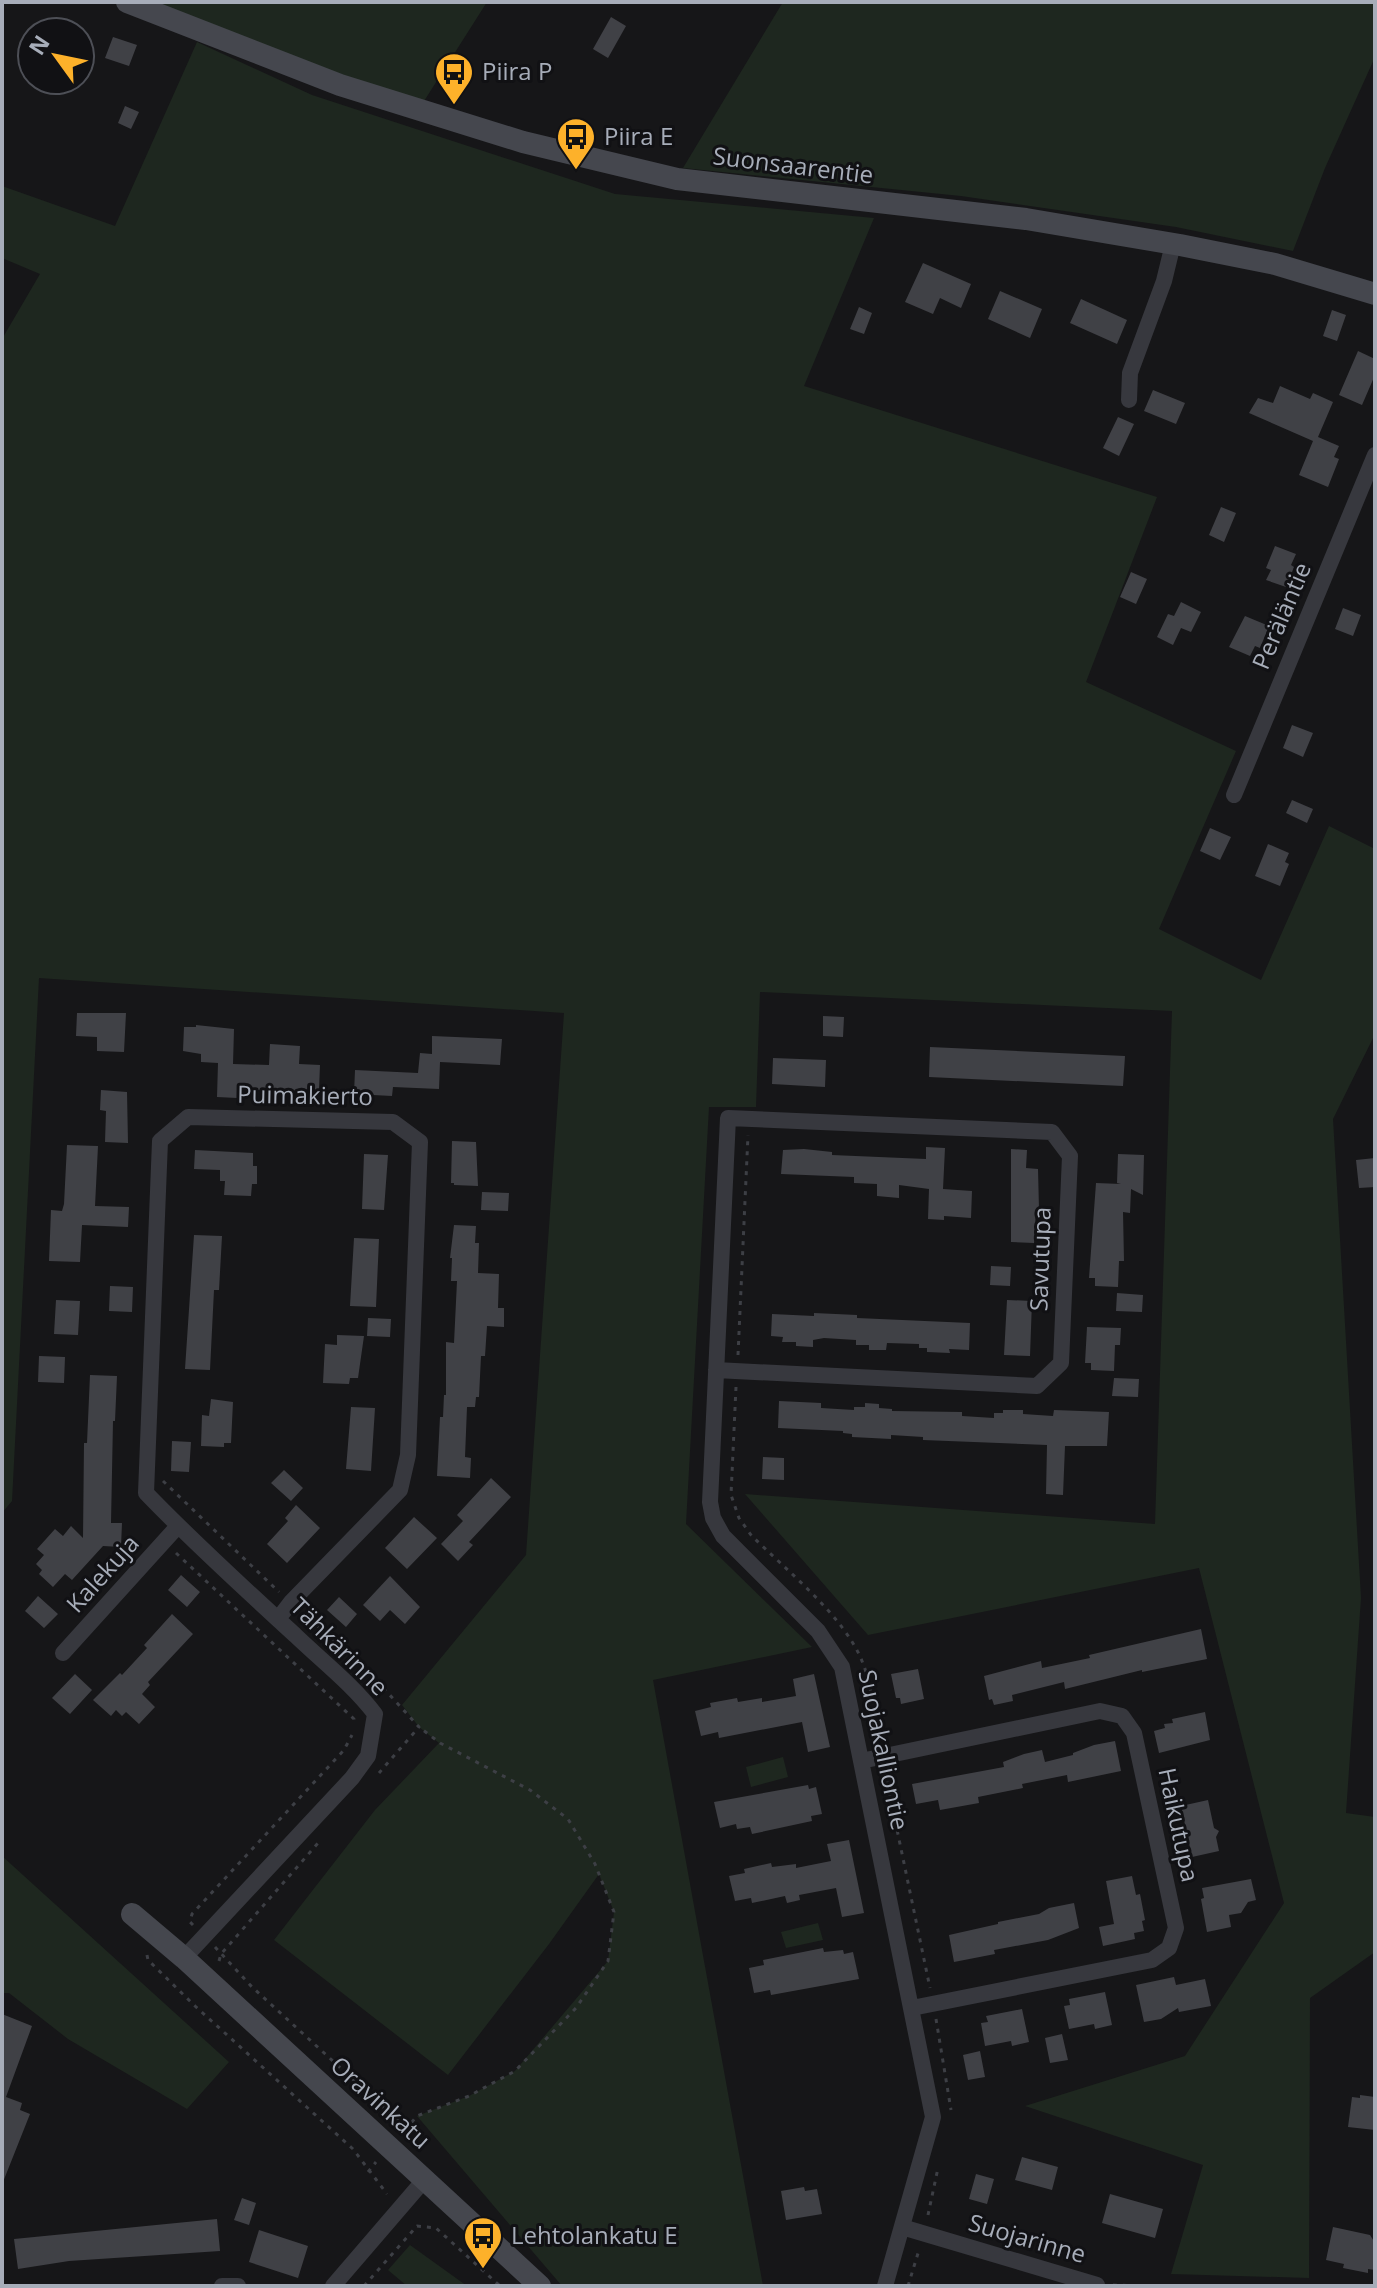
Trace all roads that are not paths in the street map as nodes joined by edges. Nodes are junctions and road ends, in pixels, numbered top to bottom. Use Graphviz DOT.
graph roads {
  1 [pos="127,2"];
  2 [pos="1173,244"];
  3 [pos="1375,294"];
  4 [pos="1129,400"];
  5 [pos="1375,455"];
  6 [pos="1234,795"];
  7 [pos="728,1118"];
  8 [pos="716,1370"];
  9 [pos="146,1493"];
  10 [pos="178,1526"];
  11 [pos="278,1619"];
  12 [pos="63,1653"];
  13 [pos="861,1761"];
  14 [pos="132,1914"];
  15 [pos="184,1958"];
  16 [pos="912,2008"];
  17 [pos="425,2179"];
  18 [pos="902,2227"];
  19 [pos="1097,2285"];
  20 [pos="222,2286"];
  21 [pos="238,2286"];
  22 [pos="333,2286"];
  23 [pos="540,2286"];
  24 [pos="885,2286"];
  1 -- 2 [label="street, Suonsaarentie"];
  2 -- 3 [label="street, Suonsaarentie"];
  2 -- 4 [label="street"];
  5 -- 6 [label="street, Peräläntie"];
  7 -- 8 [label="street, Suojakalliontie"];
  7 -- 8 [label="street, Savutupa"];
  8 -- 13 [label="street, Suojakalliontie"];
  9 -- 10 [label="street, Tähkärinne"];
  9 -- 11 [label="street, Puimakierto"];
  10 -- 11 [label="street, Tähkärinne"];
  10 -- 12 [label="street, Kalekuja"];
  11 -- 15 [label="street, Tähkärinne"];
  13 -- 16 [label="street, Suojakalliontie"];
  13 -- 16 [label="street, Haikutupa"];
  14 -- 15 [label="street, Oravinkatu"];
  15 -- 17 [label="street, Oravinkatu"];
  16 -- 18 [label="street, Suojakalliontie"];
  17 -- 22 [label="street"];
  17 -- 23 [label="street, Oravinkatu"];
  18 -- 19 [label="street, Suojarinne"];
  18 -- 24 [label="street, Suojakalliontie"];
  20 -- 21 [label="street"];
}
